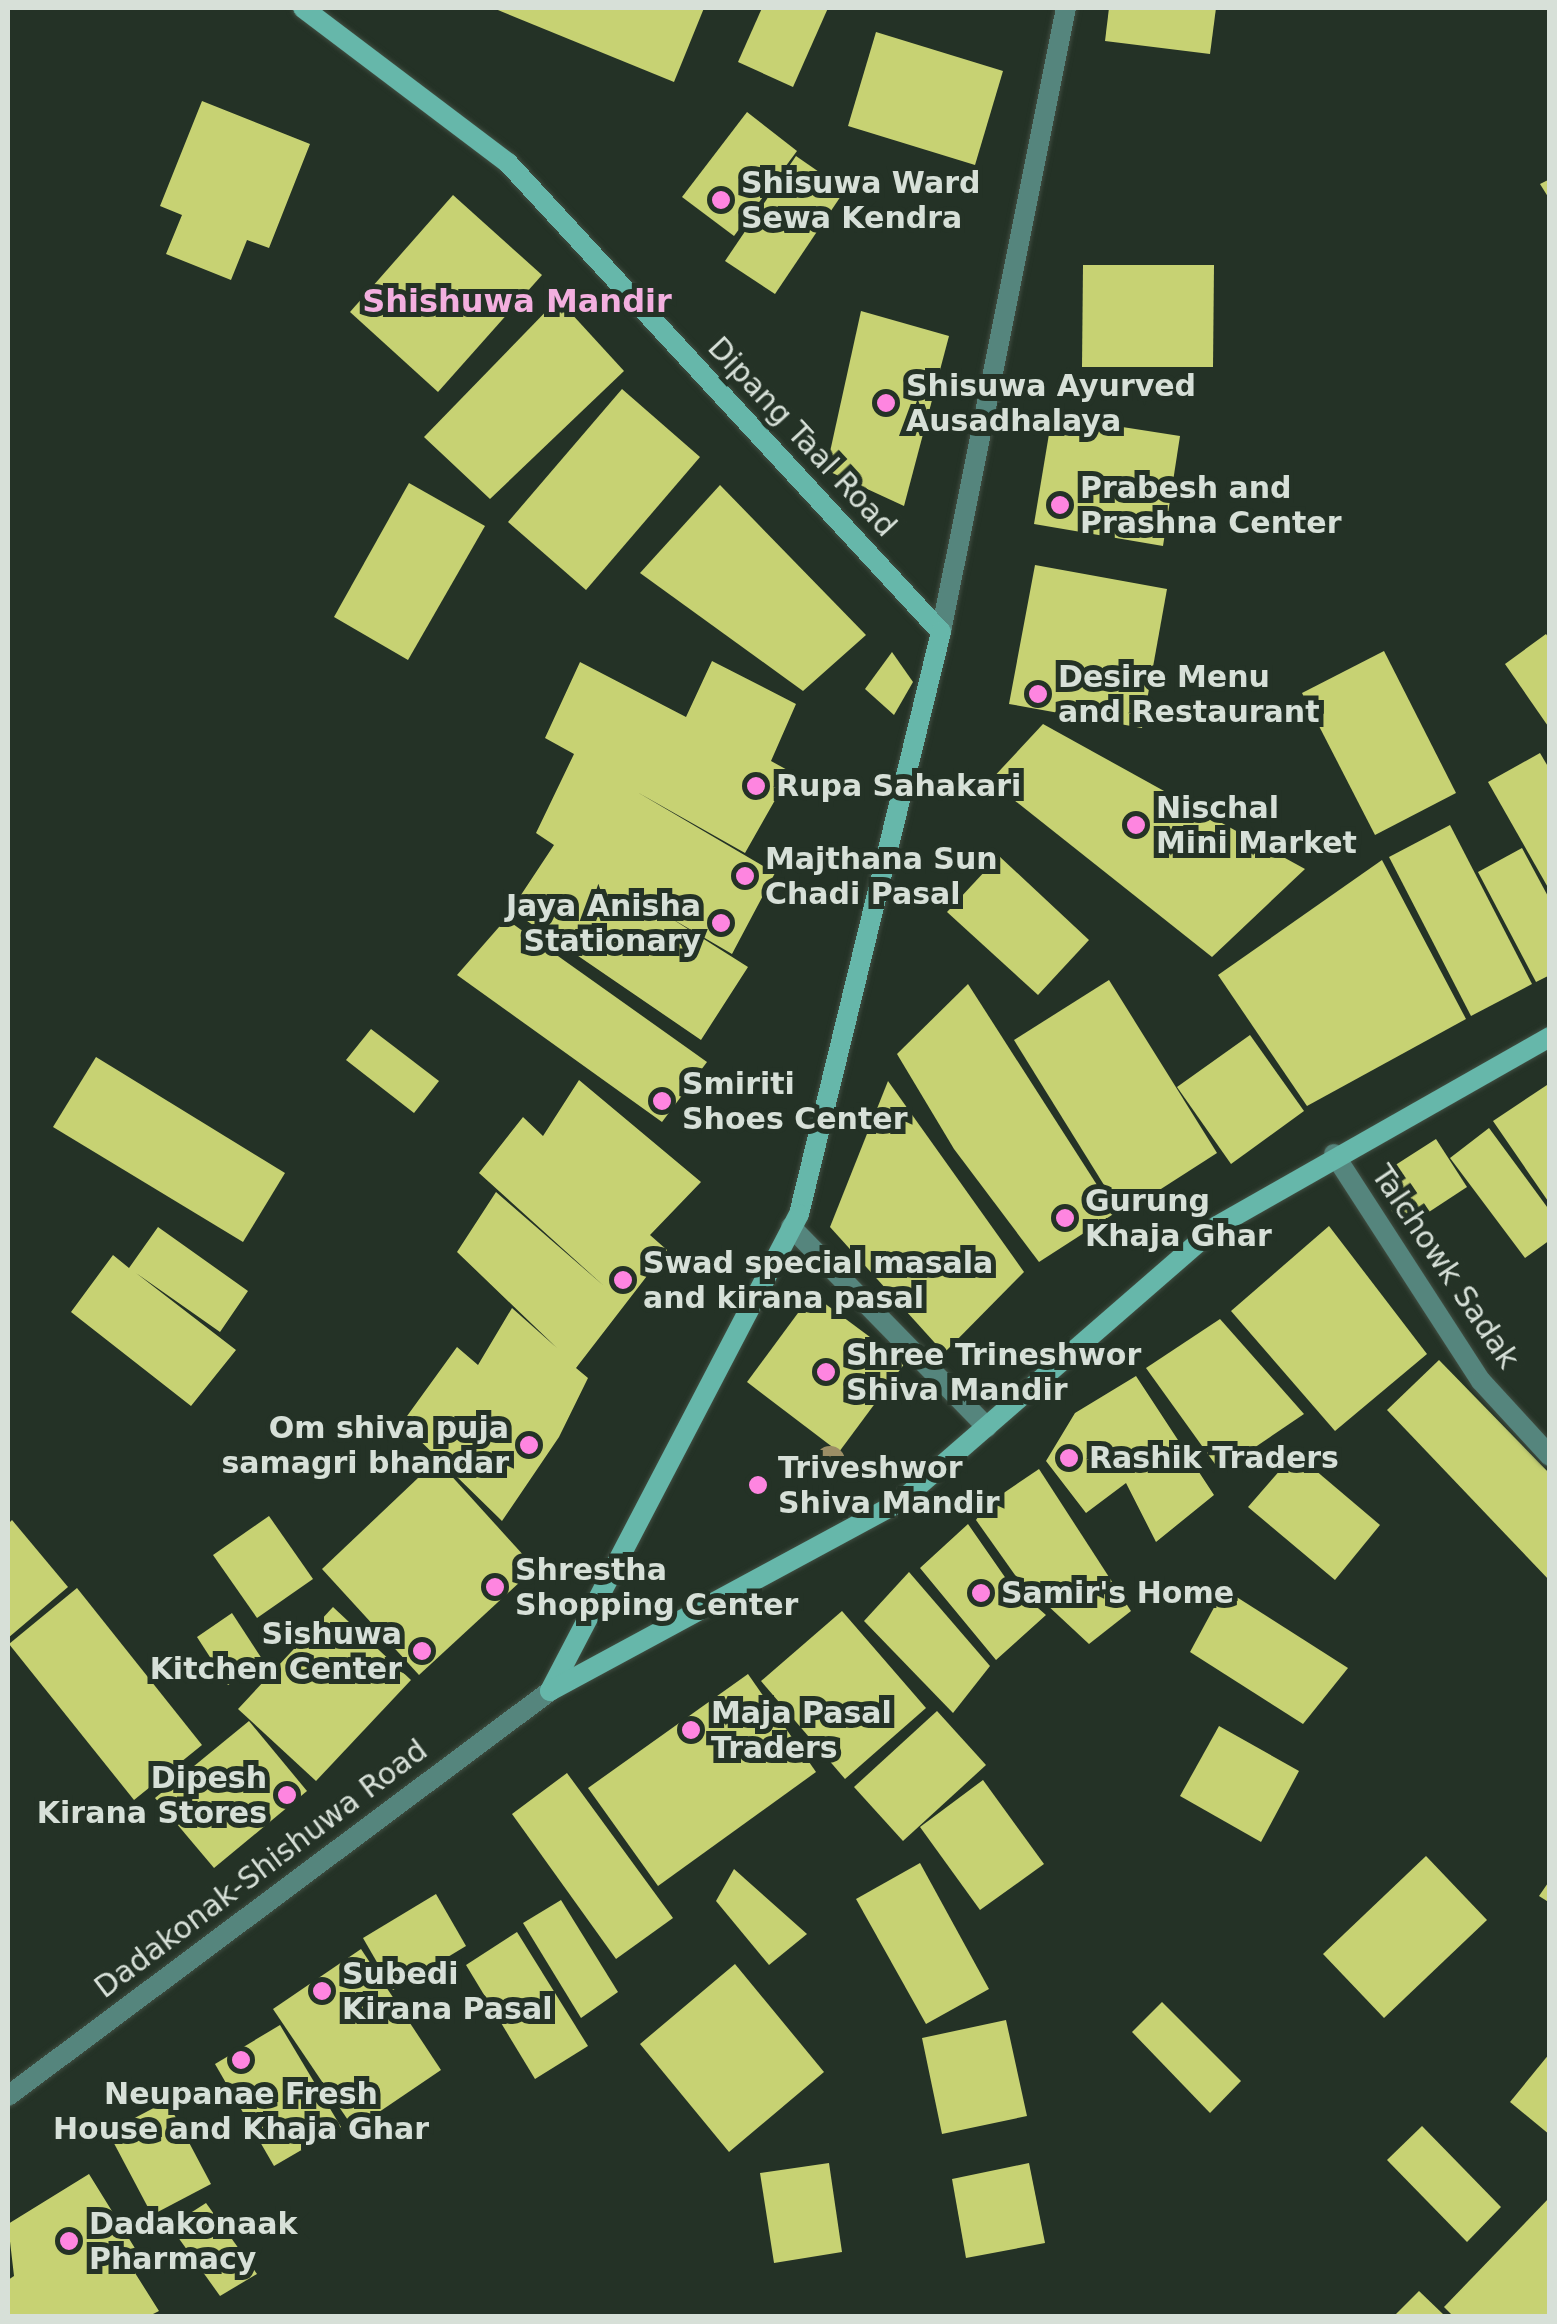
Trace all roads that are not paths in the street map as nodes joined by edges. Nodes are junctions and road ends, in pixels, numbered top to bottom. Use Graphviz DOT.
graph roads {
  1 [pos="303,8"];
  2 [pos="1066,8"];
  3 [pos="941,632"];
  4 [pos="1550,1036"];
  5 [pos="1334,1154"];
  6 [pos="791,1228"];
  7 [pos="987,1427"];
  8 [pos="1550,1456"];
  9 [pos="550,1691"];
  10 [pos="8,2096"];
  1 -- 3 [label="main road, Dipang Taal Road"];
  2 -- 3 [label="street"];
  3 -- 6 [label="main road"];
  4 -- 5 [label="main road"];
  5 -- 7 [label="main road"];
  5 -- 8 [label="street, Talchowk Sadak"];
  6 -- 7 [label="street"];
  6 -- 9 [label="main road"];
  7 -- 9 [label="main road"];
  9 -- 10 [label="street, Dadakonak-Shishuwa Road"];
}
